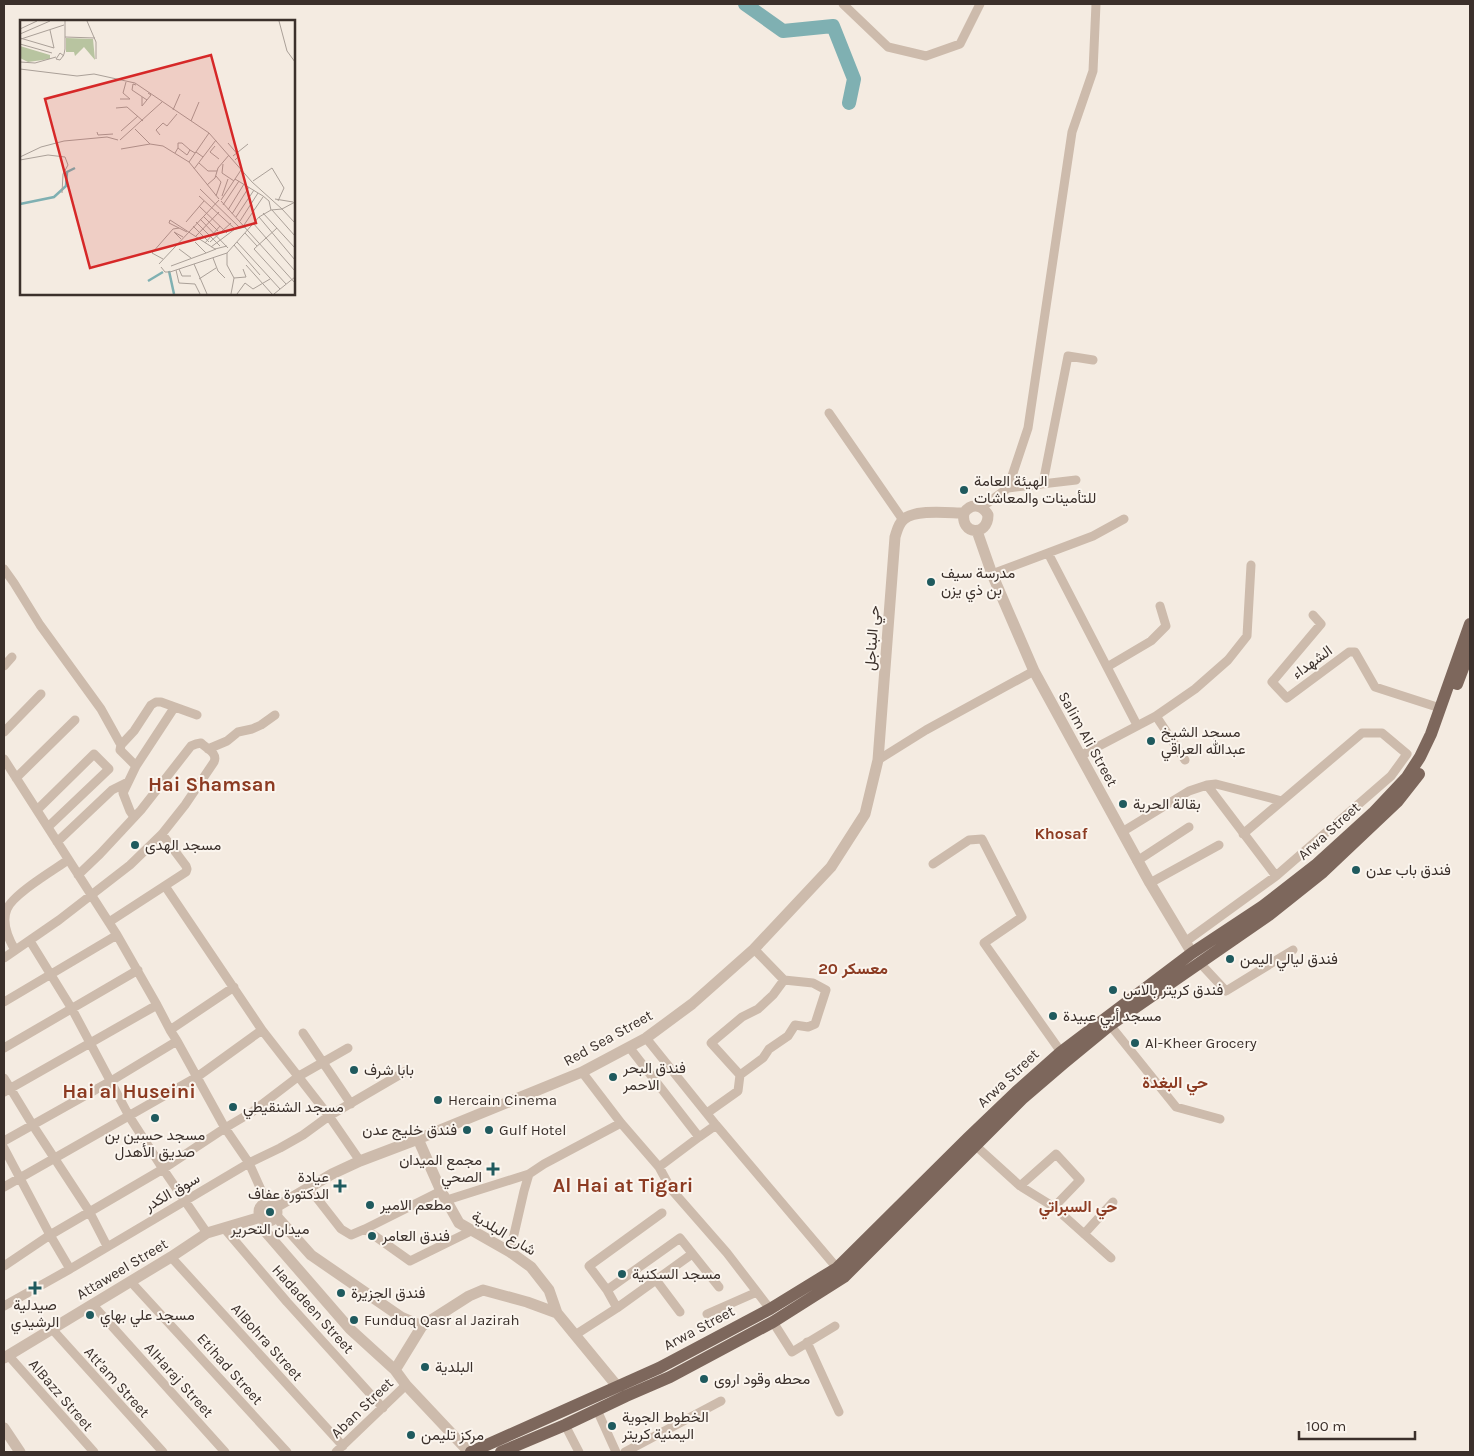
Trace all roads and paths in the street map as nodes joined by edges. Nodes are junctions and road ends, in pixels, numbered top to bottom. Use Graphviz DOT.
graph roads {
  1 [pos="843,4"];
  2 [pos="980,4"];
  3 [pos="1096,4"];
  4 [pos="1093,360"];
  5 [pos="829,413"];
  6 [pos="1076,480"];
  7 [pos="1044,483"];
  8 [pos="1008,488"];
  9 [pos="982,507"];
  10 [pos="964,513"];
  11 [pos="1124,519"];
  12 [pos="903,520"];
  13 [pos="977,531"];
  14 [pos="1048,553"];
  15 [pos="1251,565"];
  16 [pos="4,569"];
  17 [pos="992,574"];
  18 [pos="1160,606"];
  19 [pos="1312,615"];
  20 [pos="1470,624"];
  21 [pos="1470,650"];
  22 [pos="12,657"];
  23 [pos="4,666"];
  24 [pos="1107,667"];
  25 [pos="1034,671"];
  26 [pos="42,694"];
  27 [pos="174,708"];
  28 [pos="1440,708"];
  29 [pos="275,715"];
  30 [pos="197,716"];
  31 [pos="1156,716"];
  32 [pos="75,720"];
  33 [pos="1137,726"];
  34 [pos="4,732"];
  35 [pos="121,745"];
  36 [pos="208,749"];
  37 [pos="1080,756"];
  38 [pos="4,759"];
  39 [pos="878,760"];
  40 [pos="1185,760"];
  41 [pos="136,766"];
  42 [pos="16,778"];
  43 [pos="126,783"];
  44 [pos="1208,784"];
  45 [pos="1282,801"];
  46 [pos="37,810"];
  47 [pos="134,817"];
  48 [pos="48,827"];
  49 [pos="1189,827"];
  50 [pos="1122,832"];
  51 [pos="162,834"];
  52 [pos="1243,834"];
  53 [pos="57,842"];
  54 [pos="1220,845"];
  55 [pos="68,860"];
  56 [pos="1138,861"];
  57 [pos="933,864"];
  58 [pos="78,875"];
  59 [pos="1276,876"];
  60 [pos="1150,883"];
  61 [pos="165,886"];
  62 [pos="90,895"];
  63 [pos="109,922"];
  64 [pos="117,935"];
  65 [pos="30,941"];
  66 [pos="1185,942"];
  67 [pos="754,949"];
  68 [pos="15,950"];
  69 [pos="1293,950"];
  70 [pos="4,958"];
  71 [pos="1196,958"];
  72 [pos="138,970"];
  73 [pos="51,975"];
  74 [pos="784,980"];
  75 [pos="234,987"];
  76 [pos="4,1002"];
  77 [pos="158,1005"];
  78 [pos="72,1009"];
  79 [pos="1110,1025"];
  80 [pos="170,1030"];
  81 [pos="262,1030"];
  82 [pos="303,1033"];
  83 [pos="646,1038"];
  84 [pos="177,1041"];
  85 [pos="91,1043"];
  86 [pos="629,1047"];
  87 [pos="4,1048"];
  88 [pos="348,1048"];
  89 [pos="1060,1052"];
  90 [pos="323,1063"];
  91 [pos="406,1071"];
  92 [pos="582,1072"];
  93 [pos="740,1075"];
  94 [pos="299,1076"];
  95 [pos="197,1077"];
  96 [pos="4,1078"];
  97 [pos="111,1081"];
  98 [pos="7,1090"];
  99 [pos="351,1104"];
  100 [pos="707,1114"];
  101 [pos="129,1116"];
  102 [pos="329,1116"];
  103 [pos="1220,1119"];
  104 [pos="620,1123"];
  105 [pos="32,1124"];
  106 [pos="716,1125"];
  107 [pos="225,1128"];
  108 [pos="699,1136"];
  109 [pos="418,1139"];
  110 [pos="4,1141"];
  111 [pos="972,1142"];
  112 [pos="4,1148"];
  113 [pos="55,1158"];
  114 [pos="360,1161"];
  115 [pos="250,1163"];
  116 [pos="659,1167"];
  117 [pos="163,1169"];
  118 [pos="529,1174"];
  119 [pos="20,1177"];
  120 [pos="4,1186"];
  121 [pos="1020,1186"];
  122 [pos="309,1188"];
  123 [pos="444,1196"];
  124 [pos="186,1201"];
  125 [pos="1113,1202"];
  126 [pos="1054,1207"];
  127 [pos="89,1212"];
  128 [pos="269,1213"];
  129 [pos="662,1213"];
  130 [pos="224,1228"];
  131 [pos="365,1229"];
  132 [pos="471,1231"];
  133 [pos="207,1233"];
  134 [pos="1084,1234"];
  135 [pos="50,1235"];
  136 [pos="107,1246"];
  137 [pos="510,1252"];
  138 [pos="692,1254"];
  139 [pos="171,1257"];
  140 [pos="1110,1258"];
  141 [pos="322,1263"];
  142 [pos="4,1266"];
  143 [pos="70,1269"];
  144 [pos="840,1272"];
  145 [pos="305,1278"];
  146 [pos="656,1280"];
  147 [pos="131,1282"];
  148 [pos="719,1287"];
  149 [pos="607,1290"];
  150 [pos="756,1292"];
  151 [pos="92,1304"];
  152 [pos="4,1306"];
  153 [pos="617,1308"];
  154 [pos="770,1309"];
  155 [pos="680,1312"];
  156 [pos="557,1313"];
  157 [pos="707,1314"];
  158 [pos="772,1322"];
  159 [pos="422,1326"];
  160 [pos="835,1326"];
  161 [pos="52,1329"];
  162 [pos="575,1335"];
  163 [pos="807,1342"];
  164 [pos="6,1356"];
  165 [pos="395,1370"];
  166 [pos="406,1384"];
  167 [pos="617,1386"];
  168 [pos="626,1396"];
  169 [pos="720,1401"];
  170 [pos="384,1408"];
  171 [pos="597,1410"];
  172 [pos="839,1412"];
  173 [pos="565,1425"];
  174 [pos="6,1434"];
  175 [pos="339,1449"];
  176 [pos="20,1452"];
  177 [pos="94,1452"];
  178 [pos="162,1452"];
  179 [pos="225,1452"];
  180 [pos="287,1452"];
  181 [pos="470,1452"];
  182 [pos="501,1452"];
  183 [pos="578,1452"];
  184 [pos="616,1452"];
  185 [pos="625,1452"];
  1 -- 2 [label="street"];
  3 -- 8 [label="street"];
  4 -- 7 [label="street"];
  5 -- 12 [label="street"];
  6 -- 7 [label="street"];
  7 -- 8 [label="street"];
  8 -- 9 [label="street"];
  9 -- 10 [label="street"];
  9 -- 13 [label="street"];
  10 -- 12 [label="street"];
  10 -- 13 [label="street"];
  11 -- 14 [label="street"];
  12 -- 39 [label="street, حي البناجل"];
  13 -- 17 [label="street, Salim Ali Street"];
  14 -- 17 [label="street"];
  14 -- 24 [label="street"];
  15 -- 31 [label="street"];
  16 -- 35 [label="street"];
  17 -- 25 [label="street, Salim Ali Street"];
  18 -- 24 [label="street"];
  19 -- 28 [label="street, الشهداء"];
  20 -- 28 [label="main road, Arwa Street"];
  21 -- 71 [label="main road, Arwa Street"];
  22 -- 23 [label="street"];
  24 -- 33 [label="street"];
  25 -- 37 [label="street, Salim Ali Street"];
  25 -- 39 [label="street"];
  26 -- 34 [label="street"];
  27 -- 30 [label="street"];
  27 -- 35 [label="street"];
  27 -- 41 [label="street"];
  28 -- 71 [label="main road, Arwa Street"];
  29 -- 36 [label="street"];
  31 -- 33 [label="street"];
  31 -- 40 [label="street"];
  32 -- 42 [label="street"];
  33 -- 37 [label="street"];
  35 -- 41 [label="street"];
  36 -- 47 [label="street"];
  36 -- 51 [label="street"];
  37 -- 50 [label="street, Salim Ali Street"];
  38 -- 42 [label="street"];
  39 -- 67 [label="street, Red Sea Street"];
  41 -- 43 [label="street"];
  42 -- 46 [label="street"];
  43 -- 47 [label="street"];
  43 -- 53 [label="street"];
  44 -- 45 [label="street"];
  44 -- 50 [label="street"];
  44 -- 52 [label="street"];
  45 -- 52 [label="street"];
  45 -- 59 [label="street"];
  46 -- 48 [label="street"];
  46 -- 48 [label="street"];
  47 -- 58 [label="street"];
  48 -- 53 [label="street"];
  49 -- 56 [label="street"];
  50 -- 56 [label="street, Salim Ali Street"];
  51 -- 61 [label="street"];
  51 -- 62 [label="street"];
  52 -- 59 [label="street"];
  53 -- 55 [label="street"];
  54 -- 60 [label="street"];
  55 -- 58 [label="street"];
  55 -- 68 [label="street"];
  56 -- 60 [label="street, Salim Ali Street"];
  57 -- 89 [label="street"];
  58 -- 62 [label="street"];
  59 -- 66 [label="street"];
  60 -- 66 [label="street, Salim Ali Street"];
  61 -- 63 [label="street"];
  61 -- 75 [label="street"];
  62 -- 63 [label="street"];
  62 -- 65 [label="street"];
  63 -- 64 [label="street"];
  64 -- 72 [label="street"];
  64 -- 73 [label="street"];
  65 -- 68 [label="street"];
  65 -- 73 [label="street"];
  66 -- 71 [label="street, Salim Ali Street"];
  67 -- 74 [label="street"];
  67 -- 83 [label="street, Red Sea Street"];
  68 -- 70 [label="street"];
  69 -- 71 [label="street"];
  71 -- 79 [label="main road, Arwa Street"];
  71 -- 89 [label="main road, Arwa Street"];
  72 -- 77 [label="street"];
  72 -- 78 [label="street"];
  73 -- 76 [label="street"];
  73 -- 78 [label="street"];
  74 -- 93 [label="street"];
  74 -- 93 [label="street"];
  75 -- 80 [label="street"];
  75 -- 81 [label="street"];
  77 -- 80 [label="street"];
  77 -- 85 [label="street"];
  78 -- 85 [label="street"];
  78 -- 87 [label="street"];
  79 -- 103 [label="street"];
  79 -- 111 [label="main road, Arwa Street"];
  80 -- 84 [label="street"];
  81 -- 94 [label="street"];
  81 -- 95 [label="street"];
  82 -- 90 [label="street"];
  83 -- 86 [label="street, Red Sea Street"];
  83 -- 100 [label="street"];
  84 -- 95 [label="street"];
  84 -- 97 [label="street"];
  85 -- 97 [label="street"];
  85 -- 98 [label="street"];
  86 -- 92 [label="street, Red Sea Street"];
  86 -- 108 [label="street"];
  88 -- 90 [label="street"];
  89 -- 111 [label="main road, Arwa Street"];
  90 -- 94 [label="street"];
  90 -- 99 [label="street"];
  91 -- 99 [label="street, سوق الكدر"];
  92 -- 104 [label="street"];
  92 -- 109 [label="street, Red Sea Street"];
  93 -- 100 [label="street"];
  94 -- 102 [label="street"];
  94 -- 107 [label="street"];
  95 -- 101 [label="street"];
  95 -- 107 [label="street"];
  96 -- 98 [label="street"];
  97 -- 101 [label="street"];
  97 -- 105 [label="street"];
  98 -- 105 [label="street"];
  99 -- 102 [label="street, سوق الكدر"];
  100 -- 106 [label="street"];
  101 -- 113 [label="street"];
  101 -- 117 [label="street"];
  102 -- 114 [label="street"];
  102 -- 115 [label="street, سوق الكدر"];
  104 -- 116 [label="street"];
  104 -- 118 [label="street"];
  105 -- 110 [label="street"];
  105 -- 113 [label="street"];
  106 -- 108 [label="street"];
  106 -- 144 [label="street"];
  107 -- 115 [label="street"];
  107 -- 117 [label="street"];
  108 -- 116 [label="street"];
  109 -- 114 [label="street, Red Sea Street"];
  109 -- 123 [label="street, شارع البلدية"];
  111 -- 121 [label="street"];
  111 -- 144 [label="main road, Arwa Street"];
  112 -- 119 [label="street"];
  113 -- 119 [label="street"];
  113 -- 127 [label="street"];
  114 -- 122 [label="street, Red Sea Street"];
  115 -- 124 [label="street, سوق الكدر"];
  115 -- 128 [label="street"];
  116 -- 150 [label="street"];
  117 -- 124 [label="street"];
  117 -- 127 [label="street"];
  118 -- 123 [label="street"];
  118 -- 137 [label="street"];
  119 -- 120 [label="street"];
  119 -- 135 [label="street"];
  121 -- 126 [label="street"];
  121 -- 126 [label="street"];
  122 -- 128 [label="street, Red Sea Street"];
  122 -- 131 [label="street"];
  123 -- 131 [label="street"];
  123 -- 132 [label="street, شارع البلدية"];
  124 -- 133 [label="street"];
  124 -- 136 [label="street, سوق الكدر"];
  125 -- 134 [label="street"];
  126 -- 134 [label="street"];
  127 -- 135 [label="street"];
  127 -- 136 [label="street"];
  128 -- 130 [label="street, Attaweel Street"];
  128 -- 141 [label="street"];
  128 -- 145 [label="street"];
  129 -- 149 [label="street"];
  130 -- 133 [label="street, Attaweel Street"];
  130 -- 170 [label="street, Hadadeen Street"];
  131 -- 132 [label="street"];
  132 -- 137 [label="street, شارع البلدية"];
  133 -- 139 [label="street, Attaweel Street"];
  134 -- 140 [label="street"];
  135 -- 142 [label="street"];
  135 -- 143 [label="street"];
  136 -- 143 [label="street, سوق الكدر"];
  137 -- 156 [label="street, شارع البلدية"];
  138 -- 146 [label="street"];
  138 -- 148 [label="street"];
  138 -- 149 [label="street"];
  139 -- 147 [label="street, Attaweel Street"];
  139 -- 175 [label="street, AlBohra Street"];
  141 -- 145 [label="street"];
  141 -- 159 [label="street"];
  143 -- 152 [label="street, سوق الكدر"];
  144 -- 154 [label="main road, Arwa Street"];
  144 -- 158 [label="main road, Arwa Street"];
  145 -- 165 [label="street"];
  146 -- 153 [label="street"];
  146 -- 155 [label="street"];
  147 -- 151 [label="street, Attaweel Street"];
  147 -- 180 [label="street, Etihad Street"];
  149 -- 153 [label="street"];
  150 -- 154 [label="street"];
  150 -- 157 [label="street"];
  151 -- 161 [label="street, Attaweel Street"];
  151 -- 179 [label="street, AlHaraj Street"];
  153 -- 162 [label="street"];
  154 -- 167 [label="main road, Arwa Street"];
  156 -- 159 [label="street"];
  156 -- 162 [label="street, شارع البلدية"];
  158 -- 163 [label="street"];
  158 -- 168 [label="main road, Arwa Street"];
  159 -- 165 [label="street"];
  160 -- 163 [label="street"];
  161 -- 164 [label="street, Attaweel Street"];
  161 -- 178 [label="street, Att'am Street"];
  162 -- 167 [label="street, شارع البلدية"];
  163 -- 172 [label="street"];
  164 -- 177 [label="street, AlBazz Street"];
  165 -- 166 [label="street"];
  166 -- 170 [label="street, Aban Street"];
  166 -- 181 [label="street"];
  167 -- 168 [label="main road"];
  167 -- 181 [label="main road, Arwa Street"];
  168 -- 171 [label="main road, Arwa Street"];
  169 -- 185 [label="street"];
  170 -- 175 [label="street, Aban Street"];
  171 -- 173 [label="main road, Arwa Street"];
  171 -- 184 [label="street"];
  173 -- 182 [label="main road, Arwa Street"];
  173 -- 183 [label="street"];
  174 -- 176 [label="street"];
}
